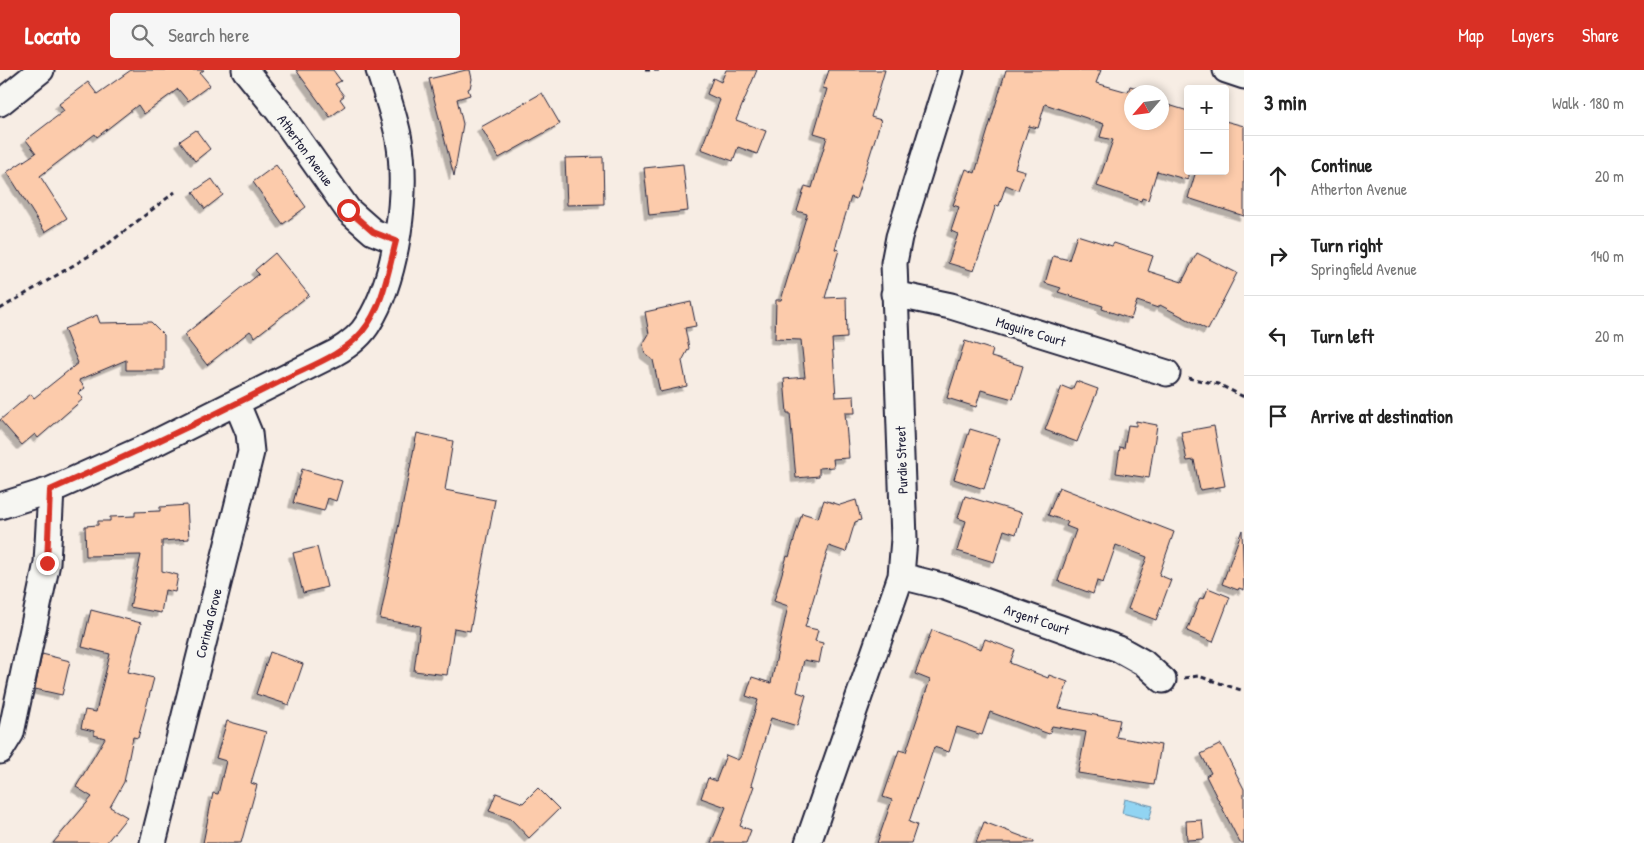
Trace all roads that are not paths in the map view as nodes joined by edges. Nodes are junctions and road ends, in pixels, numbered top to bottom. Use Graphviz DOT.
graph roads {
  1 [pos="41,70"];
  2 [pos="245,70"];
  3 [pos="379,70"];
  4 [pos="951,70"];
  5 [pos="1226,70"];
  6 [pos="1244,76"];
  7 [pos="0,103"];
  8 [pos="396,241"];
  9 [pos="894,294"];
  10 [pos="1167,373"];
  11 [pos="237,404"];
  12 [pos="50,490"];
  13 [pos="0,506"];
  14 [pos="901,576"];
  15 [pos="1163,680"];
  16 [pos="0,751"];
  17 [pos="153,843"];
  18 [pos="808,843"];
  1 -- 7 [label="street"];
  2 -- 8 [label="street, Atherton Avenue"];
  3 -- 8 [label="street"];
  4 -- 9 [label="street, Purdie Street"];
  5 -- 6 [label="street"];
  8 -- 11 [label="street"];
  9 -- 10 [label="street, Maguire Court"];
  9 -- 14 [label="street, Purdie Street"];
  11 -- 12 [label="street"];
  11 -- 17 [label="street, Corinda Grove"];
  12 -- 13 [label="street"];
  12 -- 16 [label="street"];
  14 -- 15 [label="street, Argent Court"];
  14 -- 18 [label="street, Purdie Street"];
}
